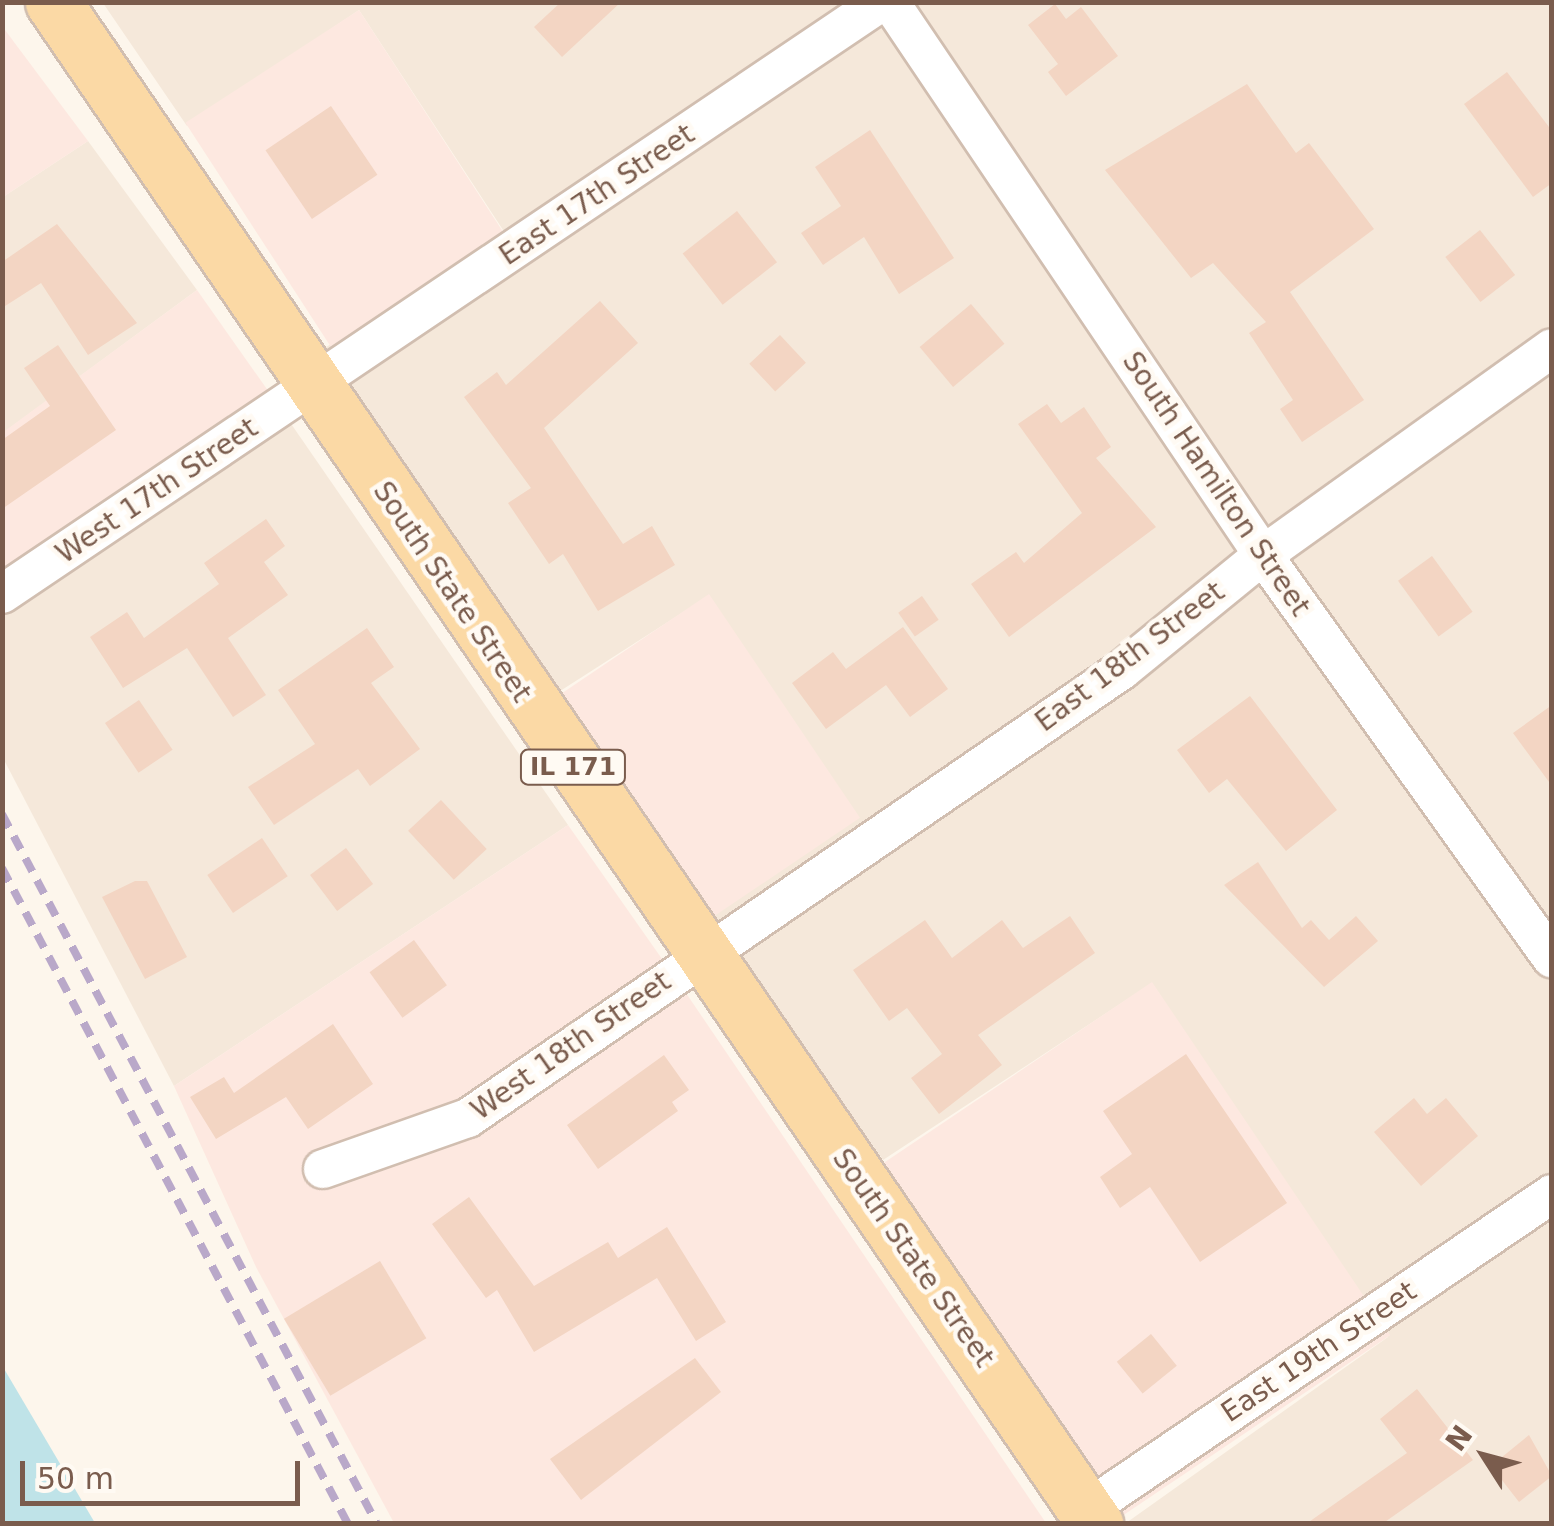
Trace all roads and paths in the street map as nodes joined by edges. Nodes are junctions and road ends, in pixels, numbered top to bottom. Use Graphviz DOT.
graph roads {
  1 [pos="52,2"];
  2 [pos="881,2"];
  3 [pos="890,2"];
  4 [pos="1552,348"];
  5 [pos="312,388"];
  6 [pos="1263,555"];
  7 [pos="2,594"];
  8 [pos="702,955"];
  9 [pos="1552,958"];
  10 [pos="323,1168"];
  11 [pos="1552,1194"];
  12 [pos="1091,1517"];
  1 -- 5 [label="main road, South State Street / IL 171"];
  2 -- 5 [label="street, East 17th Street"];
  3 -- 6 [label="street, South Hamilton Street"];
  4 -- 6 [label="street, East 18th Street"];
  5 -- 7 [label="street, West 17th Street"];
  5 -- 8 [label="main road, South State Street / IL 171"];
  6 -- 8 [label="street, East 18th Street"];
  6 -- 9 [label="street, South Hamilton Street"];
  8 -- 10 [label="street, West 18th Street"];
  8 -- 12 [label="main road, South State Street / IL 171"];
  11 -- 12 [label="street, East 19th Street"];
}
